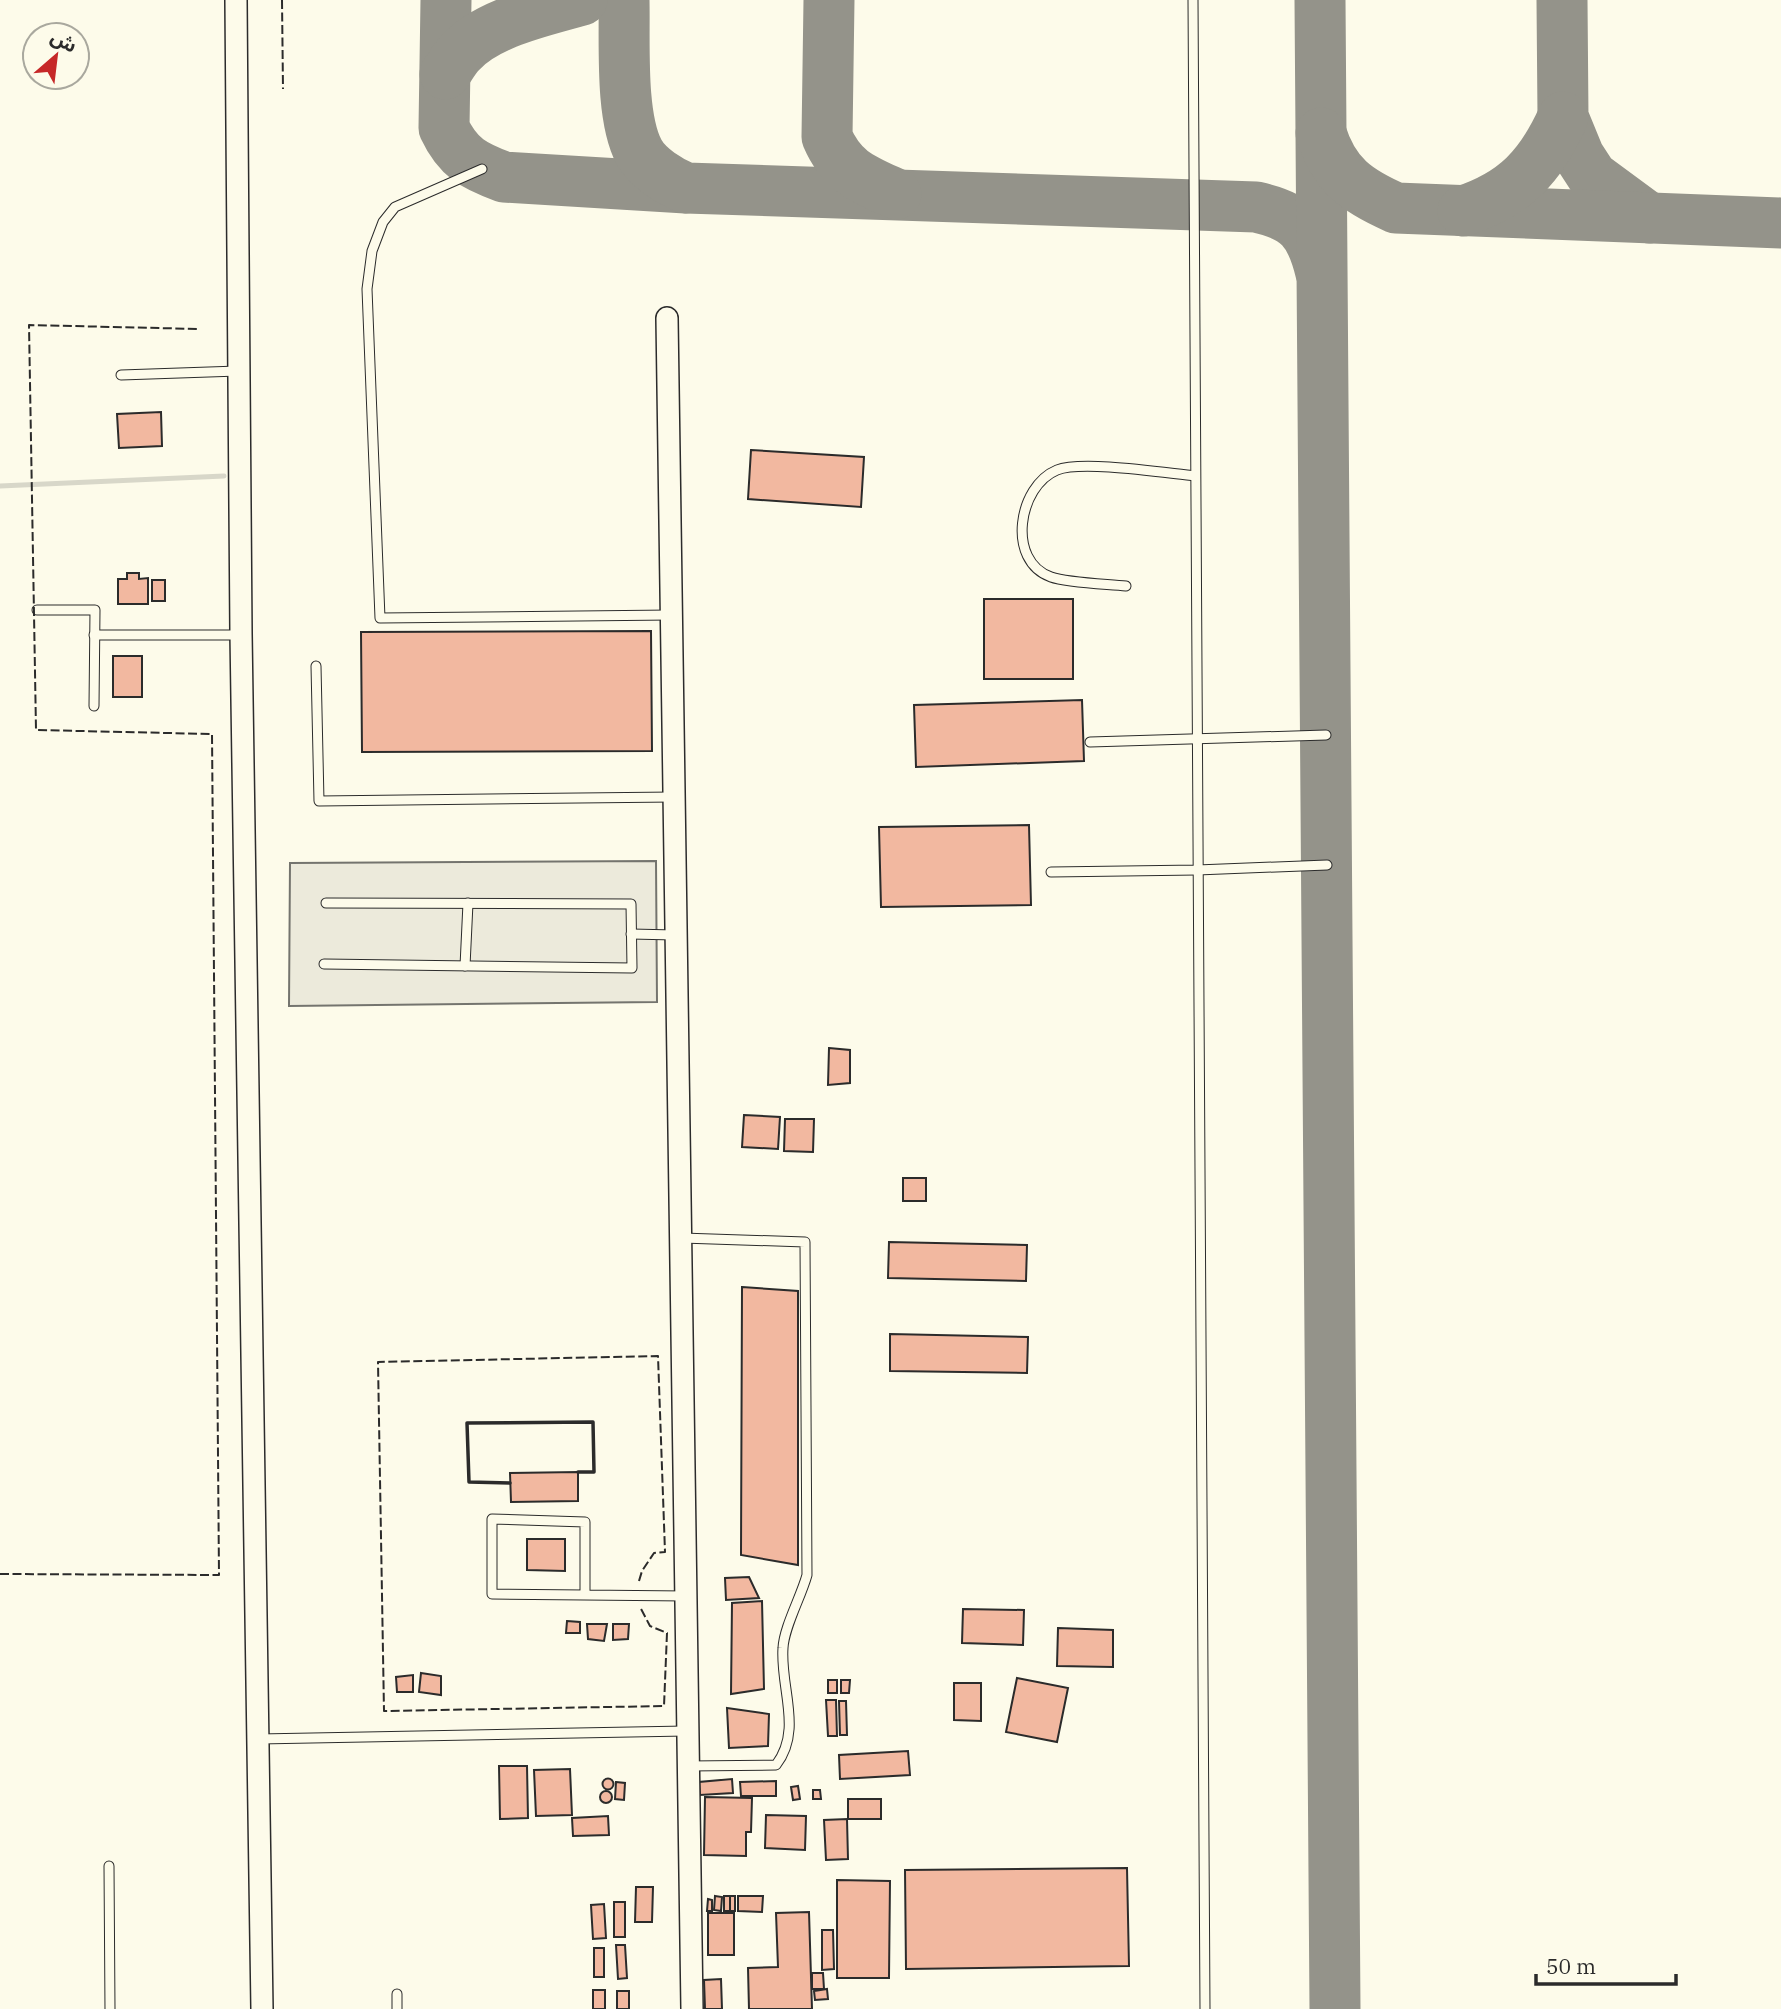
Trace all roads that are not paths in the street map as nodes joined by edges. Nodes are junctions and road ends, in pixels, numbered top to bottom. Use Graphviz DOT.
graph roads {
  1 [pos="236,0"];
  2 [pos="1193,0"];
  3 [pos="482,169"];
  4 [pos="667,318"];
  5 [pos="239,371"];
  6 [pos="121,375"];
  7 [pos="1195,476"];
  8 [pos="1126,586"];
  9 [pos="37,610"];
  10 [pos="671,615"];
  11 [pos="94,635"];
  12 [pos="241,635"];
  13 [pos="316,666"];
  14 [pos="94,706"];
  15 [pos="1326,735"];
  16 [pos="1196,738"];
  17 [pos="1090,742"];
  18 [pos="674,797"];
  19 [pos="1327,865"];
  20 [pos="1197,870"];
  21 [pos="1051,872"];
  22 [pos="326,903"];
  23 [pos="468,903"];
  24 [pos="631,934"];
  25 [pos="676,935"];
  26 [pos="324,964"];
  27 [pos="465,966"];
  28 [pos="680,1238"];
  29 [pos="585,1595"];
  30 [pos="686,1596"];
  31 [pos="687,1730"];
  32 [pos="258,1739"];
  33 [pos="688,1766"];
  34 [pos="109,1866"];
  35 [pos="397,1994"];
  36 [pos="110,2009"];
  37 [pos="261,2009"];
  38 [pos="397,2009"];
  39 [pos="691,2009"];
  40 [pos="1205,2009"];
  1 -- 5 [label="street"];
  2 -- 7 [label="lane"];
  3 -- 10 [label="lane"];
  4 -- 10 [label="street"];
  5 -- 6 [label="lane"];
  5 -- 12 [label="street"];
  7 -- 8 [label="lane"];
  7 -- 16 [label="lane"];
  9 -- 11 [label="lane"];
  10 -- 18 [label="street"];
  11 -- 12 [label="lane"];
  11 -- 14 [label="lane"];
  12 -- 32 [label="street"];
  13 -- 18 [label="lane"];
  15 -- 16 [label="lane"];
  16 -- 17 [label="lane"];
  16 -- 20 [label="lane"];
  18 -- 25 [label="street"];
  19 -- 20 [label="lane"];
  20 -- 21 [label="lane"];
  20 -- 40 [label="lane"];
  22 -- 23 [label="lane"];
  23 -- 24 [label="lane"];
  23 -- 27 [label="lane"];
  24 -- 25 [label="lane"];
  24 -- 27 [label="lane"];
  25 -- 28 [label="street"];
  26 -- 27 [label="lane"];
  28 -- 30 [label="street"];
  28 -- 33 [label="lane"];
  29 -- 29 [label="lane"];
  29 -- 30 [label="lane"];
  30 -- 31 [label="street"];
  31 -- 32 [label="lane"];
  31 -- 33 [label="street"];
  32 -- 37 [label="street"];
  33 -- 39 [label="street"];
  34 -- 36 [label="lane"];
  35 -- 38 [label="lane"];
}
